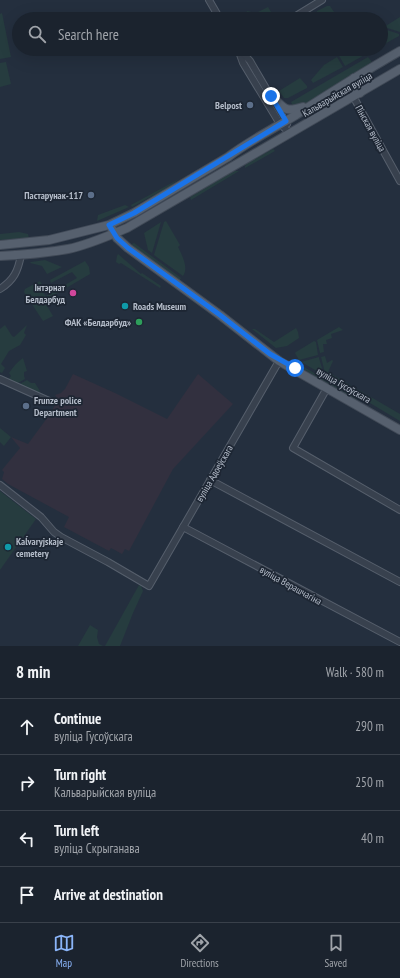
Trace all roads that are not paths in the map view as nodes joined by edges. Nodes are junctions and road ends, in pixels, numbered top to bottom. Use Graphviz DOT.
graph roads {
  1 [pos="209,0"];
  2 [pos="322,0"];
  3 [pos="216,12"];
  4 [pos="302,12"];
  5 [pos="400,51"];
  6 [pos="241,56"];
  7 [pos="245,56"];
  8 [pos="400,70"];
  9 [pos="354,78"];
  10 [pos="356,94"];
  11 [pos="271,96"];
  12 [pos="312,105"];
  13 [pos="283,123"];
  14 [pos="290,133"];
  15 [pos="400,181"];
  16 [pos="109,225"];
  17 [pos="114,233"];
  18 [pos="19,244"];
  19 [pos="0,245"];
  20 [pos="21,255"];
  21 [pos="0,256"];
  22 [pos="0,289"];
  23 [pos="279,361"];
  24 [pos="0,379"];
  25 [pos="327,388"];
  26 [pos="48,401"];
  27 [pos="400,430"];
  28 [pos="210,480"];
  29 [pos="0,485"];
  30 [pos="400,510"];
  31 [pos="183,527"];
  32 [pos="400,582"];
  33 [pos="400,642"];
  1 -- 3 [label="street"];
  2 -- 4 [label="street"];
  5 -- 9 [label="main road, Кальварыйская вуліца"];
  6 -- 13 [label="street"];
  7 -- 11 [label="street"];
  8 -- 10 [label="main road, Кальварыйская вуліца"];
  9 -- 10 [label="main road"];
  9 -- 12 [label="main road, Кальварыйская вуліца"];
  10 -- 14 [label="main road, Кальварыйская вуліца"];
  10 -- 15 [label="street, Пінская вуліца"];
  11 -- 12 [label="main road"];
  11 -- 13 [label="street"];
  12 -- 13 [label="main road, Кальварыйская вуліца"];
  13 -- 14 [label="street"];
  13 -- 16 [label="main road, Кальварыйская вуліца"];
  14 -- 17 [label="main road, Кальварыйская вуліца"];
  16 -- 17 [label="main road, вуліца Гусоўскага"];
  16 -- 18 [label="main road, Кальварыйская вуліца"];
  17 -- 20 [label="main road, Кальварыйская вуліца"];
  17 -- 23 [label="main road, вуліца Гусоўскага"];
  18 -- 19 [label="main road, Кальварыйская вуліца"];
  18 -- 20 [label="main road"];
  20 -- 21 [label="main road, Кальварыйская вуліца"];
  20 -- 22 [label="street"];
  23 -- 25 [label="main road, вуліца Гусоўскага"];
  23 -- 28 [label="street, вуліца Адоеўскага"];
  24 -- 26 [label="street"];
  25 -- 27 [label="main road, вуліца Гусоўскага"];
  25 -- 30 [label="street"];
  28 -- 31 [label="street, вуліца Адоеўскага"];
  28 -- 32 [label="street"];
  29 -- 31 [label="street, вуліца Адоеўскага"];
  31 -- 33 [label="street, вуліца Верашчагіна"];
}
